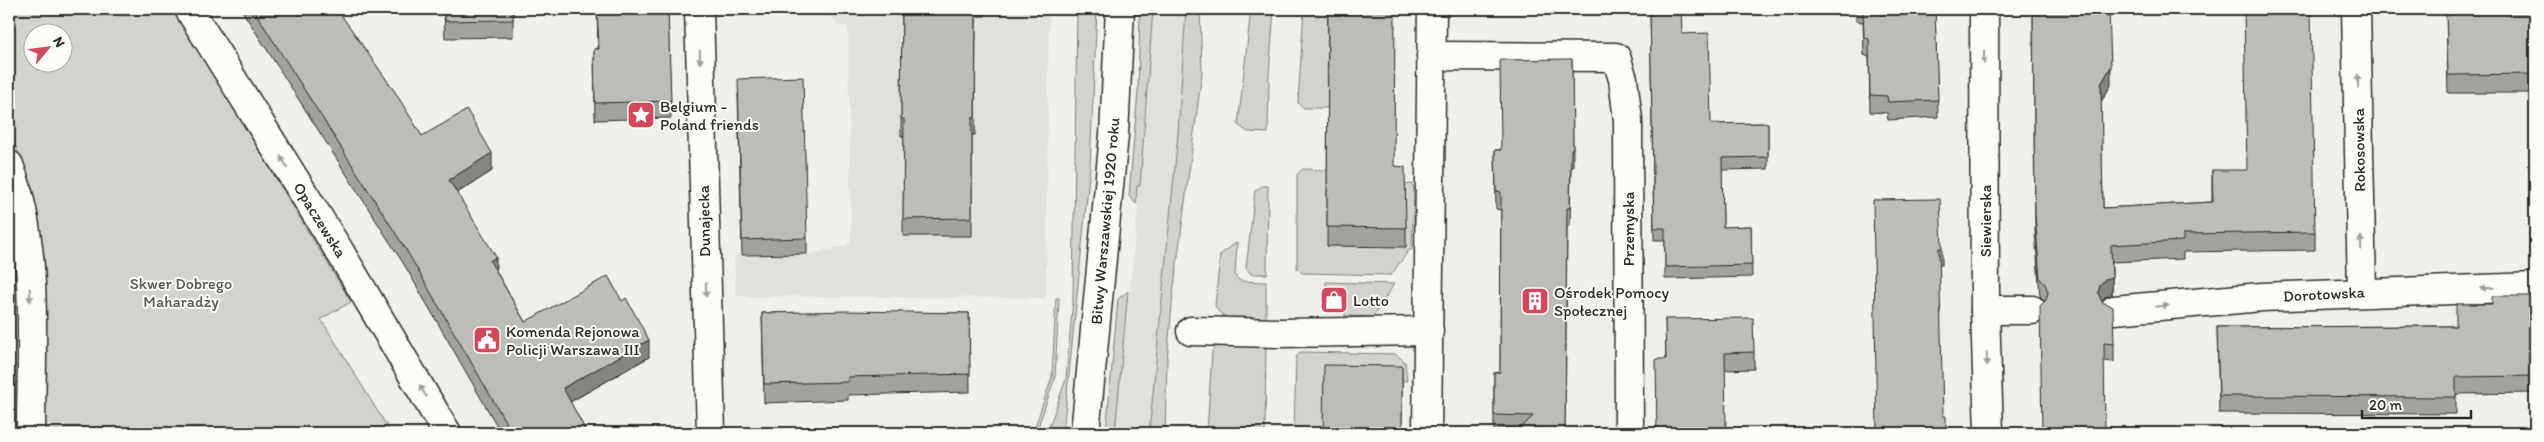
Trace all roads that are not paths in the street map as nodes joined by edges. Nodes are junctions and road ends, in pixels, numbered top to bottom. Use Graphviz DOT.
graph roads {
  1 [pos="189,9"];
  2 [pos="699,9"];
  3 [pos="1120,9"];
  4 [pos="1432,9"];
  5 [pos="1984,9"];
  6 [pos="2356,9"];
  7 [pos="1432,56"];
  8 [pos="9,165"];
  9 [pos="2535,287"];
  10 [pos="2362,292"];
  11 [pos="1985,310"];
  12 [pos="2032,310"];
  13 [pos="2114,310"];
  14 [pos="1191,331"];
  15 [pos="1429,331"];
  16 [pos="31,433"];
  17 [pos="447,433"];
  18 [pos="711,433"];
  19 [pos="1085,433"];
  20 [pos="1427,433"];
  21 [pos="1629,433"];
  22 [pos="1989,433"];
  17 -- 1 [label="street, Opaczewska, one-way"];
  2 -- 18 [label="street, Dunajecka, one-way"];
  3 -- 19 [label="street, Bitwy Warszawskiej 1920 roku"];
  4 -- 7 [label="street"];
  5 -- 11 [label="street, Siewierska, one-way"];
  10 -- 6 [label="street, Rokosowska, one-way"];
  7 -- 15 [label="street"];
  7 -- 21 [label="street, Przemyska"];
  8 -- 16 [label="street, one-way"];
  9 -- 10 [label="street, Dorotowska, one-way"];
  13 -- 10 [label="street, Dorotowska, one-way"];
  11 -- 12 [label="street"];
  11 -- 22 [label="street, Siewierska, one-way"];
  14 -- 15 [label="street"];
  15 -- 20 [label="street"];
}
